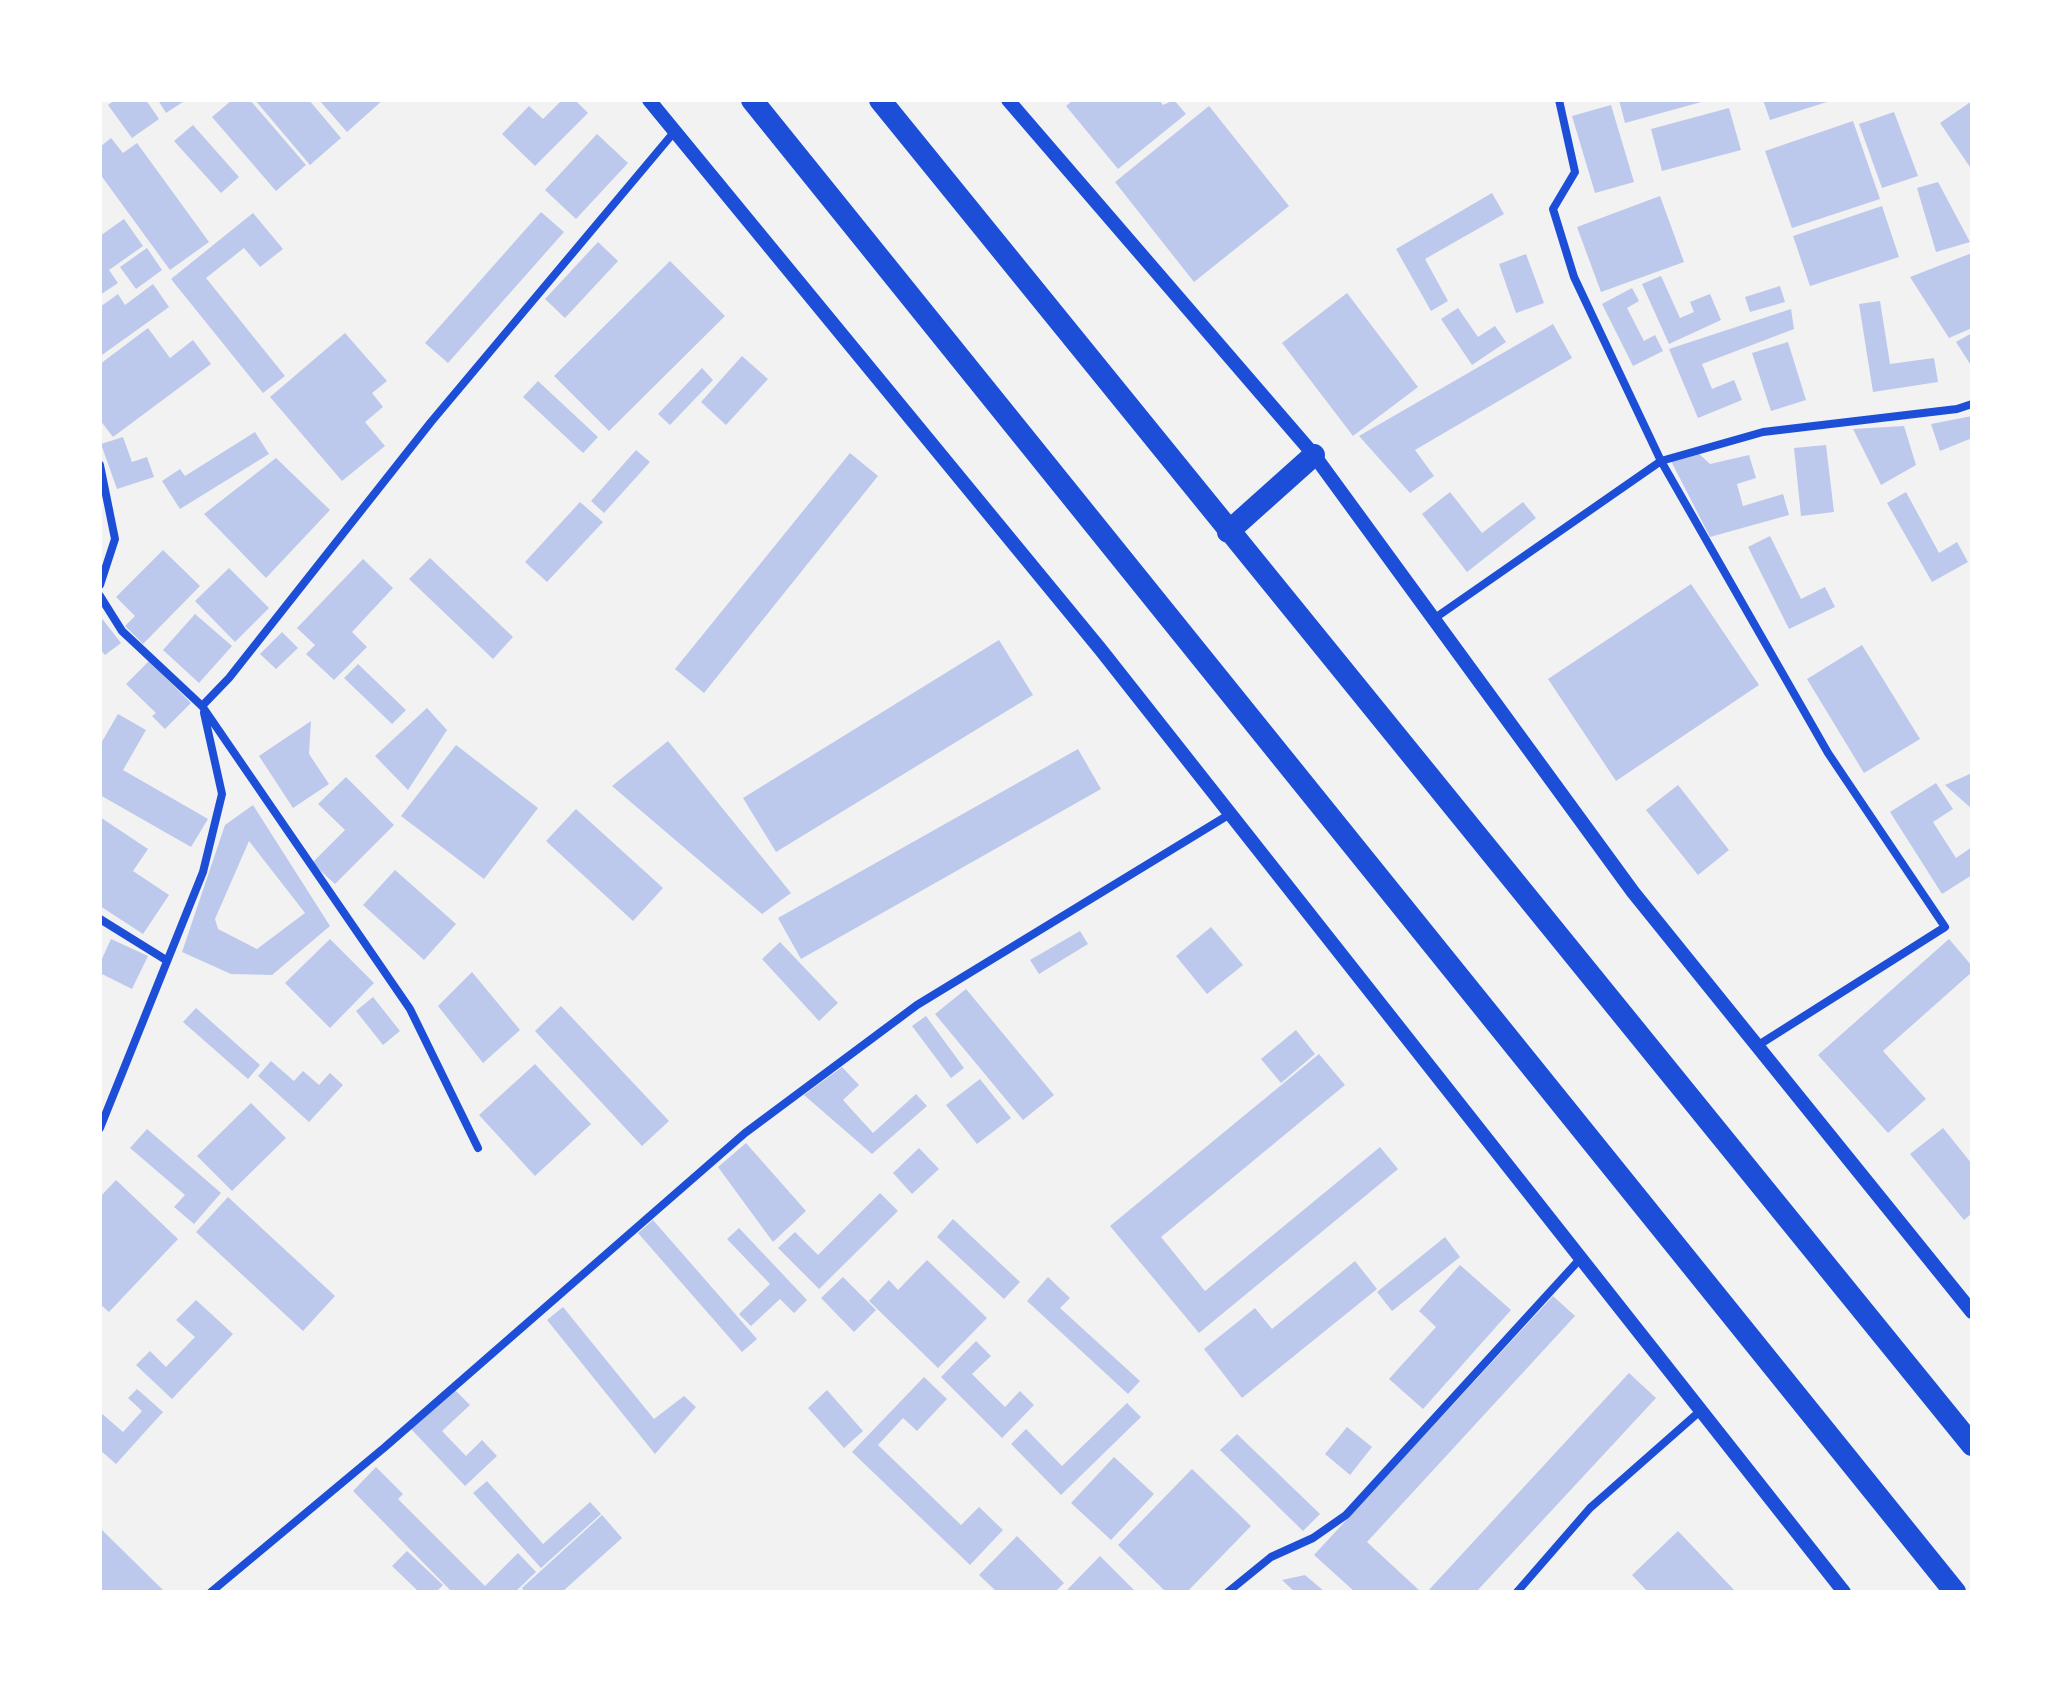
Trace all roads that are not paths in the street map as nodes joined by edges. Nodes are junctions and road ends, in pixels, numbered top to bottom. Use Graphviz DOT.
graph roads {
  1 [pos="649,100"];
  2 [pos="752,100"];
  3 [pos="880,100"];
  4 [pos="1008,100"];
  5 [pos="1559,100"];
  6 [pos="675,131"];
  7 [pos="1972,404"];
  8 [pos="1314,455"];
  9 [pos="1661,461"];
  10 [pos="100,465"];
  11 [pos="1228,532"];
  12 [pos="100,585"];
  13 [pos="100,596"];
  14 [pos="1435,618"];
  15 [pos="202,706"];
  16 [pos="1230,814"];
  17 [pos="100,919"];
  18 [pos="166,960"];
  19 [pos="1757,1046"];
  20 [pos="100,1128"];
  21 [pos="478,1148"];
  22 [pos="1580,1259"];
  23 [pos="1972,1312"];
  24 [pos="1699,1412"];
  25 [pos="1972,1445"];
  26 [pos="211,1592"];
  27 [pos="1228,1592"];
  28 [pos="1517,1592"];
  29 [pos="1844,1592"];
  30 [pos="1955,1592"];
  1 -- 6 [label="street"];
  2 -- 30 [label="highway"];
  3 -- 11 [label="highway"];
  4 -- 8 [label="street"];
  5 -- 9 [label="street"];
  6 -- 15 [label="street"];
  6 -- 16 [label="street"];
  7 -- 9 [label="street"];
  8 -- 11 [label="highway"];
  8 -- 14 [label="street"];
  9 -- 14 [label="street"];
  9 -- 19 [label="street"];
  10 -- 12 [label="street"];
  11 -- 25 [label="highway"];
  13 -- 15 [label="street"];
  14 -- 19 [label="street"];
  15 -- 18 [label="street"];
  15 -- 21 [label="street"];
  16 -- 22 [label="street"];
  16 -- 26 [label="street"];
  17 -- 18 [label="street"];
  18 -- 20 [label="street"];
  19 -- 23 [label="street"];
  22 -- 24 [label="street"];
  22 -- 27 [label="street"];
  24 -- 28 [label="street"];
  24 -- 29 [label="street"];
}
